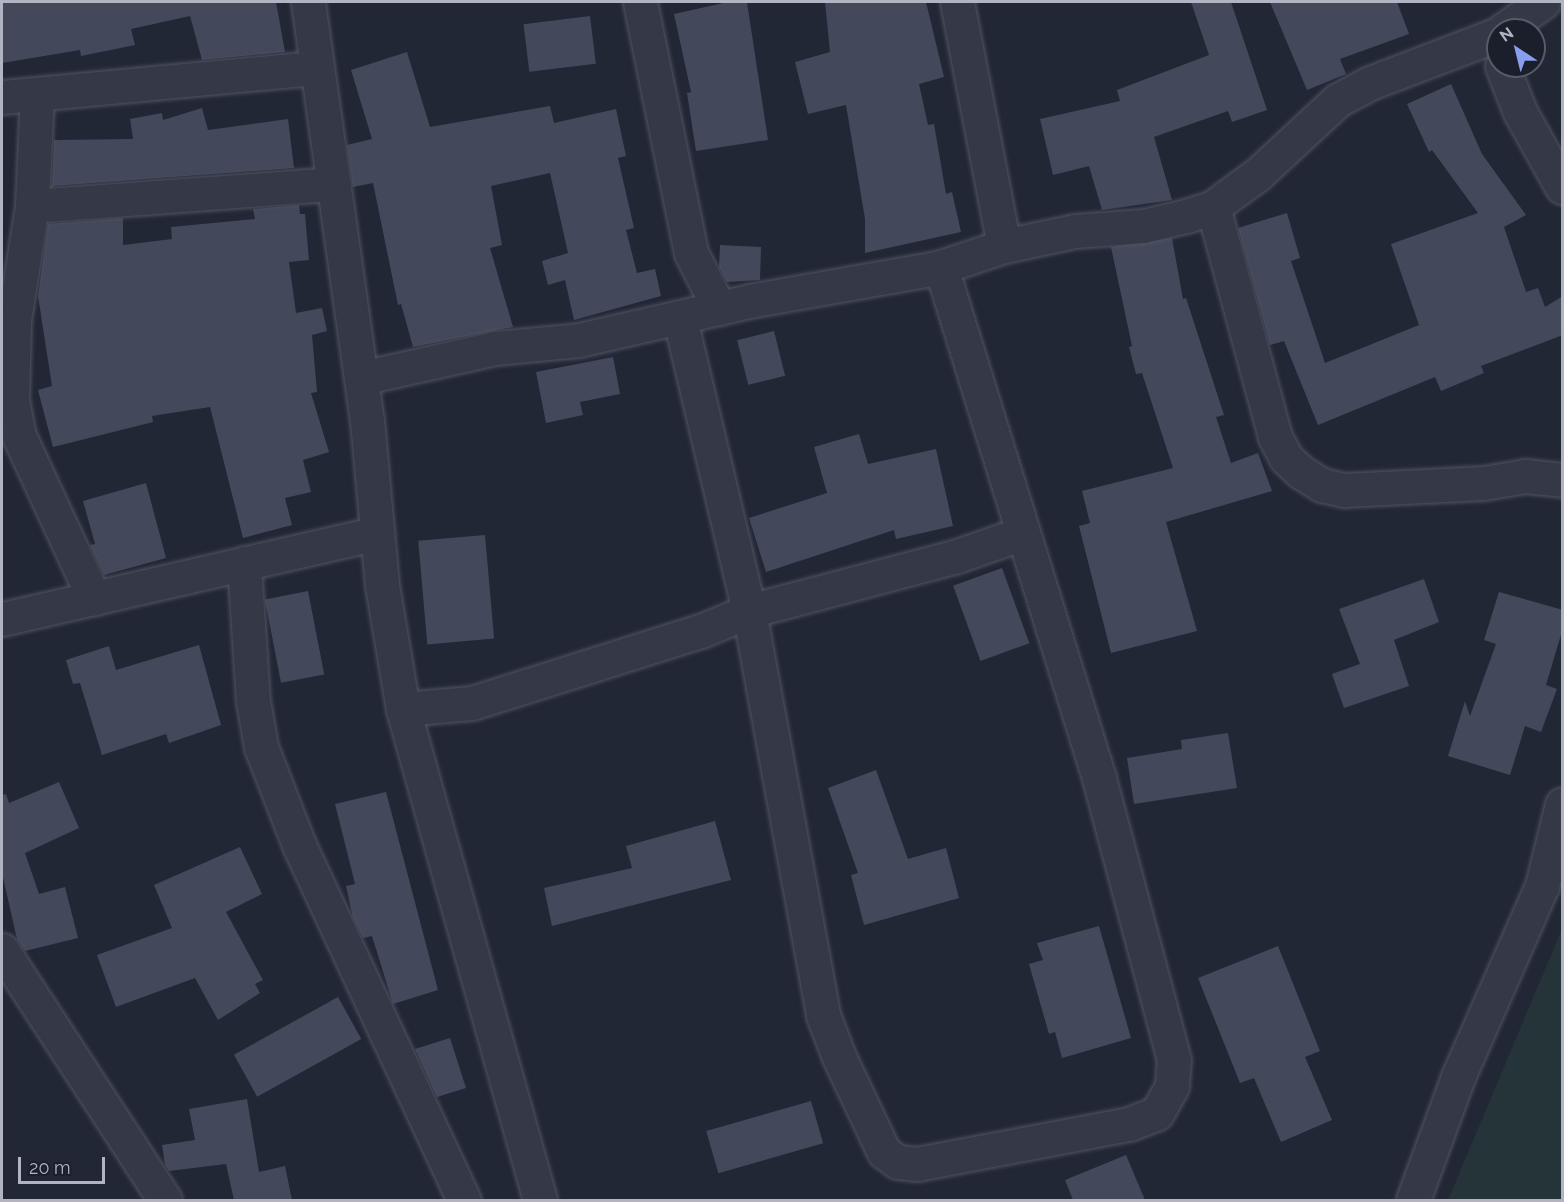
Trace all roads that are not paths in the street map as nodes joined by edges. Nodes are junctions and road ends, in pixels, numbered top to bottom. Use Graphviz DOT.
graph roads {
  1 [pos="308,2"];
  2 [pos="640,2"];
  3 [pos="957,2"];
  4 [pos="1543,2"];
  5 [pos="1527,18"];
  6 [pos="1486,49"];
  7 [pos="317,68"];
  8 [pos="1509,78"];
  9 [pos="37,94"];
  10 [pos="2,97"];
  11 [pos="334,184"];
  12 [pos="1563,187"];
  13 [pos="32,206"];
  14 [pos="1213,207"];
  15 [pos="1004,246"];
  16 [pos="941,267"];
  17 [pos="719,308"];
  18 [pos="680,319"];
  19 [pos="361,378"];
  20 [pos="1563,480"];
  21 [pos="376,533"];
  22 [pos="1023,533"];
  23 [pos="244,563"];
  24 [pos="94,598"];
  25 [pos="749,611"];
  26 [pos="2,619"];
  27 [pos="403,709"];
  28 [pos="1563,804"];
  29 [pos="2,950"];
  30 [pos="165,1200"];
  31 [pos="464,1200"];
  32 [pos="540,1200"];
  33 [pos="1413,1200"];
  1 -- 7 [label="street"];
  2 -- 17 [label="street"];
  3 -- 15 [label="street"];
  4 -- 5 [label="street"];
  6 -- 14 [label="street"];
  7 -- 9 [label="street"];
  7 -- 11 [label="street"];
  8 -- 12 [label="street"];
  9 -- 10 [label="street"];
  9 -- 13 [label="street"];
  11 -- 13 [label="street"];
  11 -- 19 [label="street"];
  13 -- 24 [label="street"];
  14 -- 15 [label="street"];
  14 -- 20 [label="street"];
  15 -- 16 [label="street"];
  16 -- 17 [label="street"];
  16 -- 22 [label="street"];
  17 -- 18 [label="street"];
  18 -- 19 [label="street"];
  18 -- 25 [label="street"];
  19 -- 21 [label="street"];
  21 -- 23 [label="street"];
  21 -- 27 [label="street"];
  22 -- 25 [label="street"];
  22 -- 25 [label="street"];
  23 -- 24 [label="street"];
  23 -- 31 [label="street"];
  24 -- 26 [label="street"];
  25 -- 27 [label="street"];
  27 -- 32 [label="street"];
  28 -- 33 [label="street"];
  29 -- 30 [label="street"];
}
